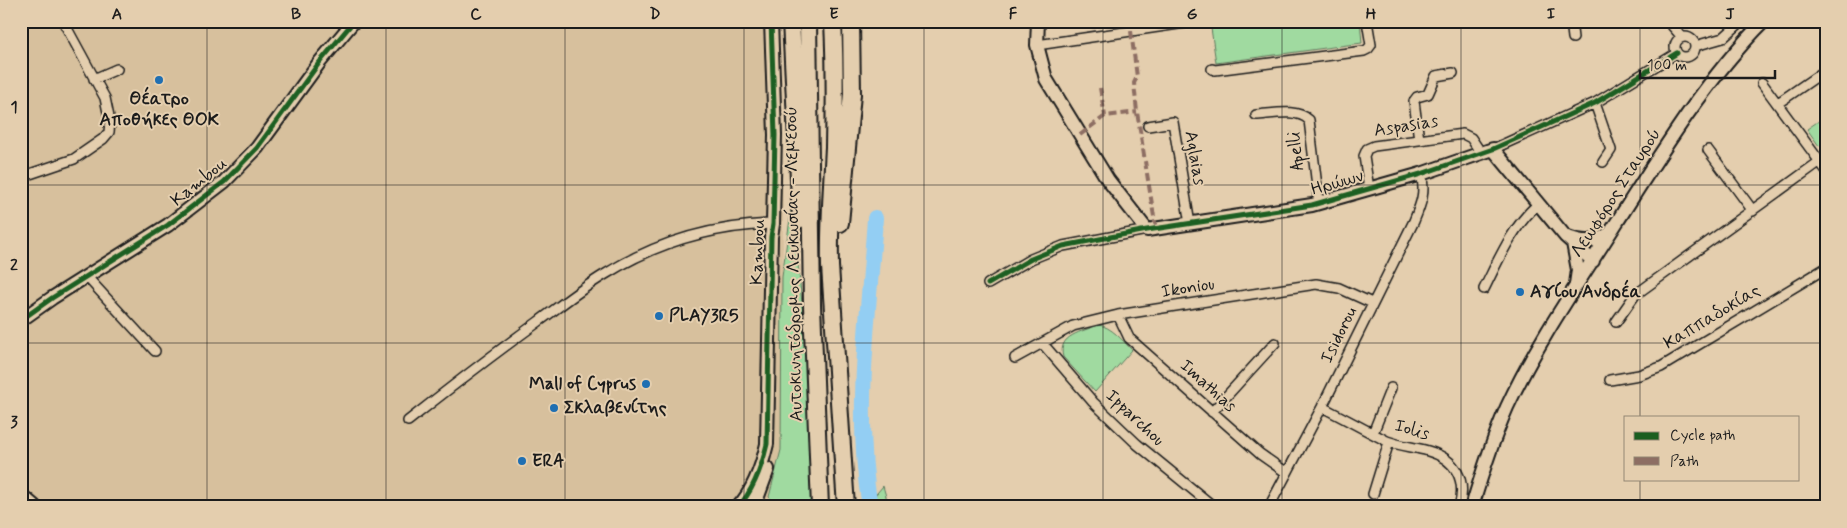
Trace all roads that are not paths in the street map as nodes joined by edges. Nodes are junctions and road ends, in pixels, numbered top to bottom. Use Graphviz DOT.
graph roads {
  1 [pos="63,21"];
  2 [pos="771,21"];
  3 [pos="791,21"];
  4 [pos="808,21"];
  5 [pos="833,21"];
  6 [pos="851,21"];
  7 [pos="1038,21"];
  8 [pos="1367,21"];
  9 [pos="1571,21"];
  10 [pos="1668,21"];
  11 [pos="1742,21"];
  12 [pos="1764,21"];
  13 [pos="353,22"];
  14 [pos="1192,22"];
  15 [pos="1573,38"];
  16 [pos="1682,38"];
  17 [pos="1037,45"];
  18 [pos="1695,46"];
  19 [pos="1677,53"];
  20 [pos="1212,68"];
  21 [pos="116,69"];
  22 [pos="1826,70"];
  23 [pos="1453,73"];
  24 [pos="94,78"];
  25 [pos="1762,83"];
  26 [pos="1595,103"];
  27 [pos="1778,103"];
  28 [pos="1256,115"];
  29 [pos="1148,126"];
  30 [pos="1419,140"];
  31 [pos="1708,150"];
  32 [pos="1487,151"];
  33 [pos="1603,162"];
  34 [pos="1819,162"];
  35 [pos="1826,170"];
  36 [pos="1421,174"];
  37 [pos="21,177"];
  38 [pos="1369,189"];
  39 [pos="1318,203"];
  40 [pos="1538,204"];
  41 [pos="1753,211"];
  42 [pos="773,224"];
  43 [pos="1190,224"];
  44 [pos="1146,230"];
  45 [pos="1611,232"];
  46 [pos="1569,239"];
  47 [pos="1593,261"];
  48 [pos="1826,268"];
  49 [pos="87,277"];
  50 [pos="988,284"];
  51 [pos="1576,288"];
  52 [pos="1484,289"];
  53 [pos="1372,303"];
  54 [pos="812,305"];
  55 [pos="1118,315"];
  56 [pos="21,320"];
  57 [pos="1616,322"];
  58 [pos="834,335"];
  59 [pos="1275,343"];
  60 [pos="1043,344"];
  61 [pos="155,351"];
  62 [pos="1015,358"];
  63 [pos="1610,380"];
  64 [pos="1392,388"];
  65 [pos="1322,407"];
  66 [pos="1212,412"];
  67 [pos="408,421"];
  68 [pos="1372,433"];
  69 [pos="1389,442"];
  70 [pos="1287,473"];
  71 [pos="1373,494"];
  72 [pos="21,496"];
  73 [pos="34,507"];
  74 [pos="738,507"];
  75 [pos="754,507"];
  76 [pos="820,507"];
  77 [pos="846,507"];
  78 [pos="1214,507"];
  79 [pos="1269,507"];
  80 [pos="1459,507"];
  81 [pos="1472,507"];
  1 -- 24 [label="street"];
  2 -- 42 [label="street, Kambou"];
  3 -- 54 [label="highway"];
  4 -- 54 [label="highway, Αυτοκινητόδρομος Λευκωσίας - Λεμεσού"];
  5 -- 58 [label="highway"];
  6 -- 58 [label="highway"];
  7 -- 17 [label="street"];
  8 -- 20 [label="street"];
  9 -- 15 [label="street"];
  10 -- 16 [label="street"];
  11 -- 18 [label="street"];
  12 -- 45 [label="street, Λεωφόρος Σταυρού"];
  13 -- 49 [label="street, Kambou"];
  14 -- 17 [label="street"];
  16 -- 18 [label="street"];
  16 -- 19 [label="street"];
  17 -- 44 [label="street"];
  18 -- 19 [label="street"];
  19 -- 26 [label="street, Ηρώων"];
  21 -- 24 [label="street"];
  22 -- 27 [label="street"];
  23 -- 30 [label="street"];
  24 -- 37 [label="street"];
  25 -- 27 [label="street"];
  26 -- 32 [label="street, Ηρώων"];
  26 -- 33 [label="street"];
  27 -- 34 [label="street"];
  28 -- 39 [label="street, Apelli"];
  29 -- 43 [label="street, Aglaias"];
  30 -- 32 [label="street, Aspasias"];
  30 -- 38 [label="street, Aspasias"];
  31 -- 41 [label="street"];
  32 -- 36 [label="street, Ηρώων"];
  32 -- 40 [label="street"];
  34 -- 35 [label="street"];
  34 -- 41 [label="street"];
  36 -- 38 [label="street, Ηρώων"];
  36 -- 53 [label="street, Isidorou"];
  38 -- 39 [label="street, Ηρώων"];
  39 -- 43 [label="street, Ηρώων"];
  40 -- 46 [label="street"];
  40 -- 52 [label="street"];
  41 -- 57 [label="street"];
  42 -- 67 [label="street"];
  42 -- 74 [label="street, Kambou"];
  42 -- 75 [label="street, Kambou"];
  43 -- 44 [label="street, Ηρώων"];
  44 -- 50 [label="street, Ηρώων"];
  45 -- 46 [label="street"];
  45 -- 47 [label="street, Λεωφόρος Σταυρού"];
  46 -- 47 [label="street"];
  46 -- 51 [label="street"];
  47 -- 51 [label="street, Λεωφόρος Σταυρού"];
  48 -- 63 [label="street, Καππαδοκίας"];
  49 -- 56 [label="street, Kambou"];
  49 -- 61 [label="street"];
  51 -- 81 [label="street, Λεωφόρος Σταυρού"];
  53 -- 55 [label="street, Ikoniou"];
  53 -- 65 [label="street, Isidorou"];
  54 -- 76 [label="highway, Αυτοκινητόδρομος Λευκωσίας - Λεμεσού"];
  55 -- 60 [label="street, Ikoniou"];
  55 -- 66 [label="street, Imathias"];
  58 -- 77 [label="highway"];
  59 -- 66 [label="street"];
  60 -- 62 [label="street, Ikoniou"];
  60 -- 78 [label="street, Ipparchou"];
  64 -- 68 [label="street"];
  65 -- 68 [label="street, Iolis"];
  65 -- 70 [label="street, Isidorou"];
  66 -- 70 [label="street, Imathias"];
  68 -- 69 [label="street, Iolis"];
  69 -- 71 [label="street"];
  69 -- 80 [label="street, Iolis"];
  70 -- 79 [label="street, Isidorou"];
  72 -- 73 [label="main road"];
}
